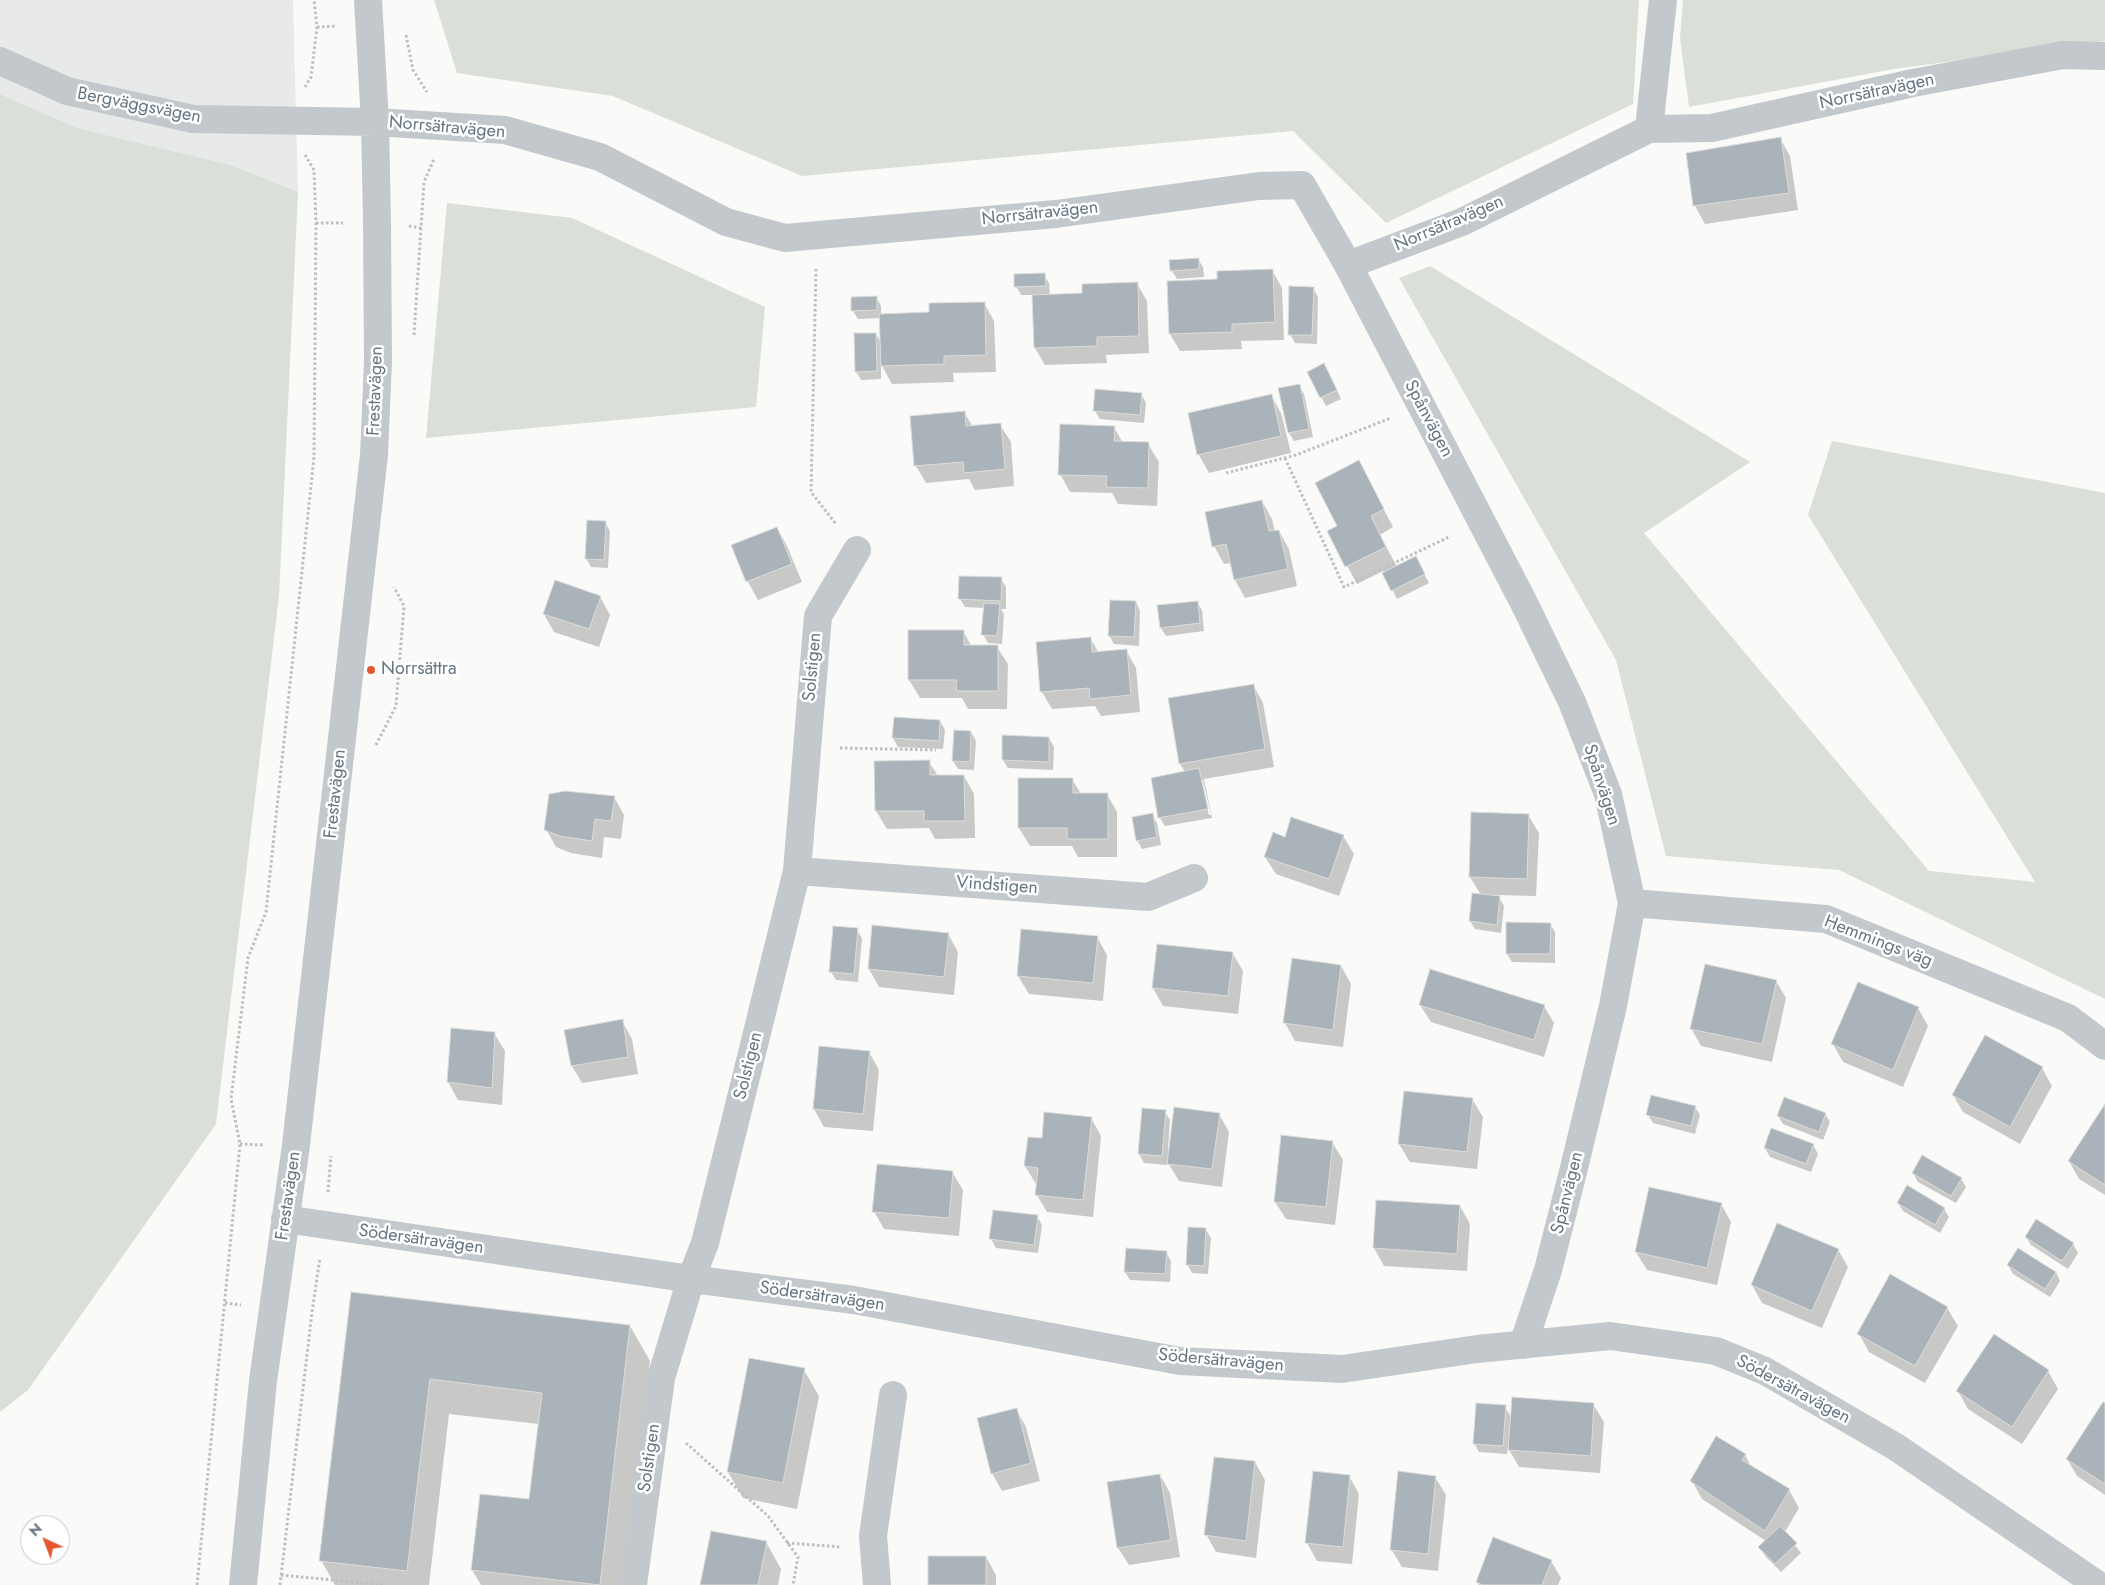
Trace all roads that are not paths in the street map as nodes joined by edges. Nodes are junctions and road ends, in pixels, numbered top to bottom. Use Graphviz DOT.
graph roads {
  1 [pos="368,0"];
  2 [pos="1663,0"];
  3 [pos="2105,56"];
  4 [pos="0,61"];
  5 [pos="375,122"];
  6 [pos="1649,129"];
  7 [pos="1348,266"];
  8 [pos="857,550"];
  9 [pos="797,871"];
  10 [pos="1194,878"];
  11 [pos="1632,903"];
  12 [pos="2105,1046"];
  13 [pos="285,1219"];
  14 [pos="691,1279"];
  15 [pos="1523,1345"];
  16 [pos="893,1395"];
  17 [pos="243,1585"];
  18 [pos="633,1585"];
  19 [pos="877,1585"];
  20 [pos="2098,1585"];
  1 -- 5 [label="street, Frestavägen"];
  2 -- 6 [label="street"];
  3 -- 6 [label="street, Norrsätravägen"];
  4 -- 5 [label="street, Bergväggsvägen"];
  5 -- 7 [label="street, Norrsätravägen"];
  5 -- 13 [label="street, Frestavägen"];
  6 -- 7 [label="street, Norrsätravägen"];
  7 -- 11 [label="street, Spånvägen"];
  8 -- 9 [label="street, Solstigen"];
  9 -- 10 [label="street, Vindstigen"];
  9 -- 14 [label="street, Solstigen"];
  11 -- 12 [label="street, Hemmings väg"];
  11 -- 15 [label="street, Spånvägen"];
  13 -- 14 [label="street, Södersätravägen"];
  13 -- 17 [label="street, Frestavägen"];
  14 -- 15 [label="street, Södersätravägen"];
  14 -- 18 [label="street, Solstigen"];
  15 -- 20 [label="street, Södersätravägen"];
  16 -- 19 [label="street"];
}
